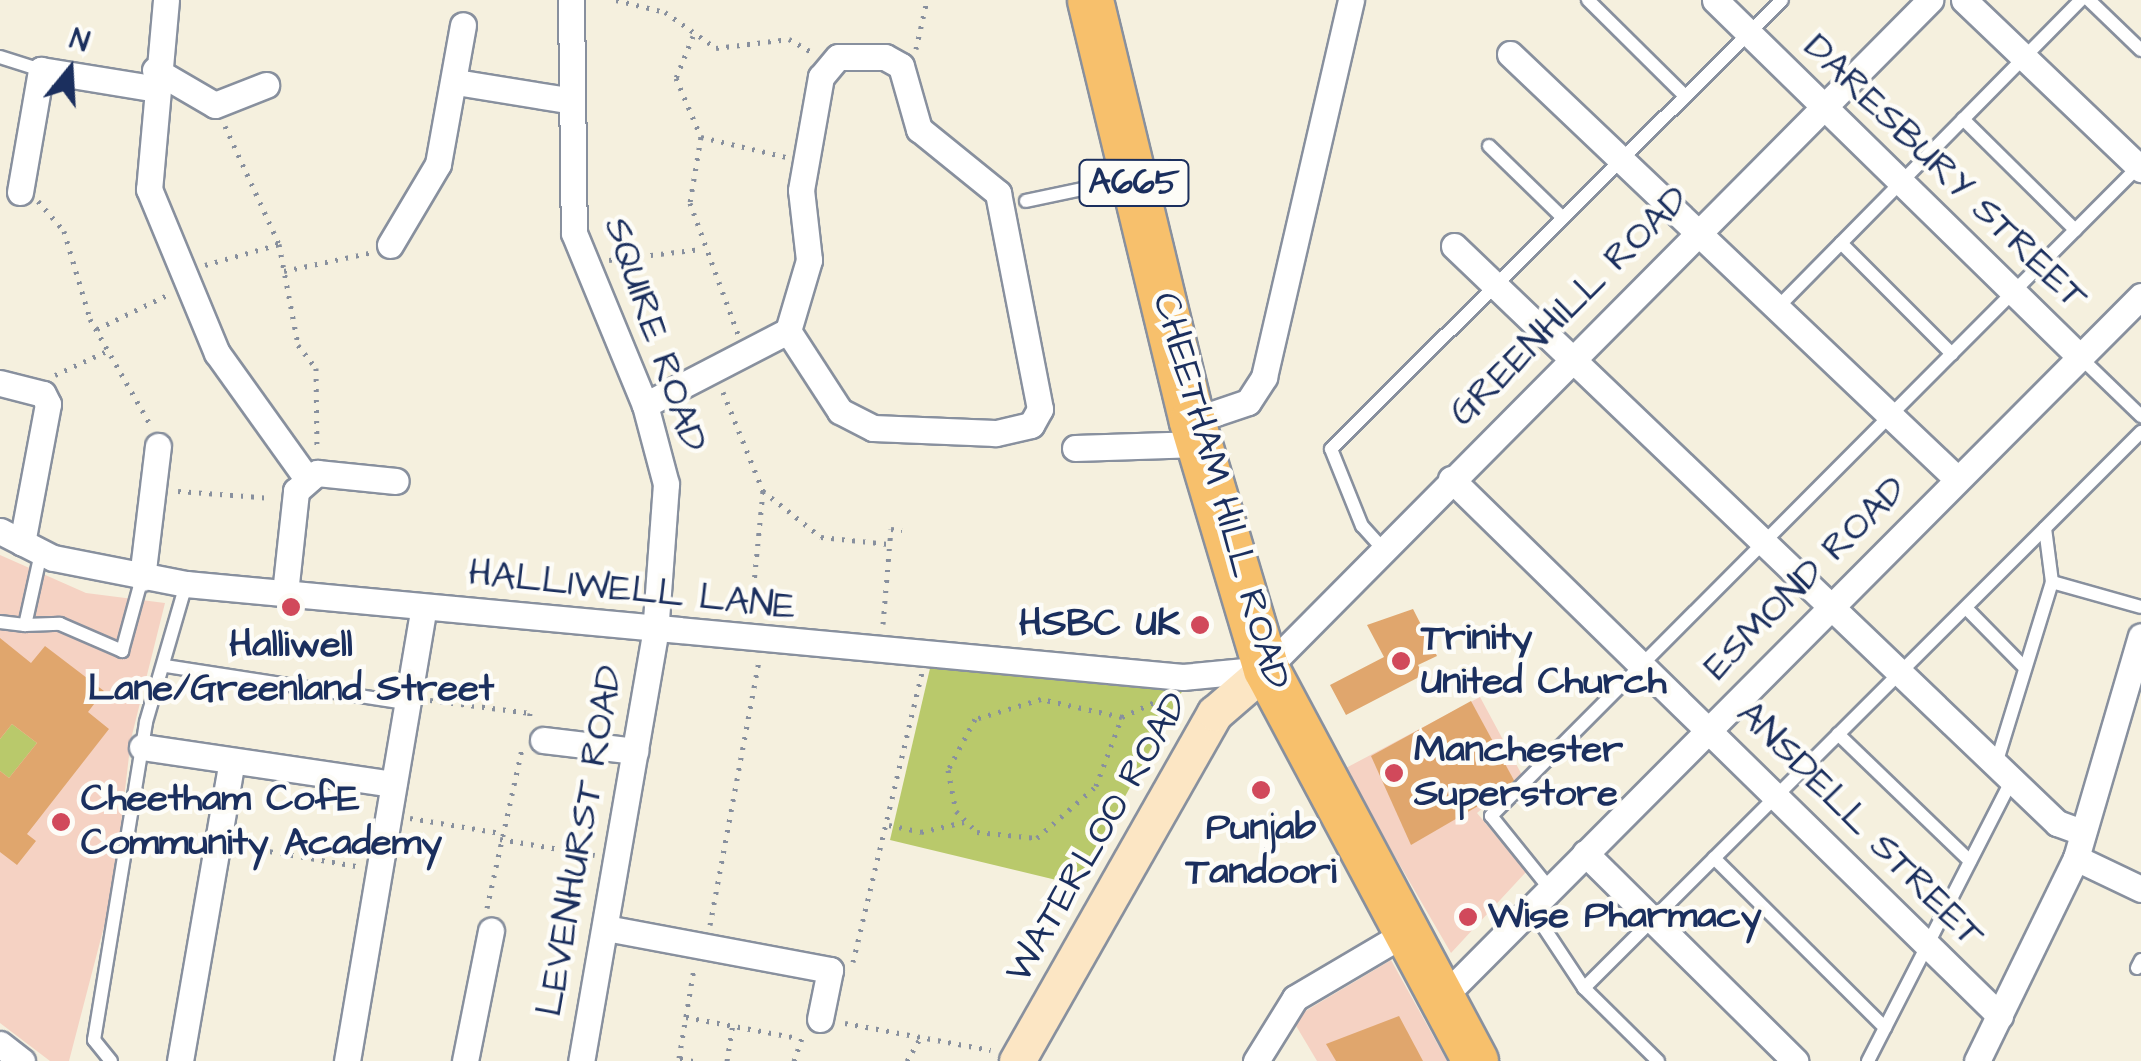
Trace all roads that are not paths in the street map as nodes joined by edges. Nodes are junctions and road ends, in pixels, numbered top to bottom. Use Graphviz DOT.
graph roads {
  1 [pos="166,0"];
  2 [pos="570,0"];
  3 [pos="1090,0"];
  4 [pos="1351,0"];
  5 [pos="1588,0"];
  6 [pos="1714,0"];
  7 [pos="1782,0"];
  8 [pos="1930,0"];
  9 [pos="1964,0"];
  10 [pos="2081,0"];
  11 [pos="2089,0"];
  12 [pos="463,25"];
  13 [pos="1748,33"];
  14 [pos="2141,50"];
  15 [pos="1510,54"];
  16 [pos="0,56"];
  17 [pos="2024,58"];
  18 [pos="41,70"];
  19 [pos="153,79"];
  20 [pos="456,82"];
  21 [pos="266,85"];
  22 [pos="1685,96"];
  23 [pos="566,100"];
  24 [pos="1824,107"];
  25 [pos="1963,119"];
  26 [pos="1489,146"];
  27 [pos="1623,159"];
  28 [pos="2140,167"];
  29 [pos="1133,178"];
  30 [pos="1901,182"];
  31 [pos="20,192"];
  32 [pos="1026,200"];
  33 [pos="1563,218"];
  34 [pos="1699,230"];
  35 [pos="2075,230"];
  36 [pos="1841,243"];
  37 [pos="390,245"];
  38 [pos="1454,246"];
  39 [pos="1496,284"];
  40 [pos="2014,292"];
  41 [pos="2141,296"];
  42 [pos="1778,307"];
  43 [pos="788,331"];
  44 [pos="1575,354"];
  45 [pos="1952,354"];
  46 [pos="2080,357"];
  47 [pos="0,384"];
  48 [pos="646,405"];
  49 [pos="1890,415"];
  50 [pos="2141,416"];
  51 [pos="1195,432"];
  52 [pos="2141,432"];
  53 [pos="158,446"];
  54 [pos="1074,448"];
  55 [pos="1451,479"];
  56 [pos="1956,479"];
  57 [pos="396,481"];
  58 [pos="306,484"];
  59 [pos="2045,528"];
  60 [pos="1765,541"];
  61 [pos="21,542"];
  62 [pos="1383,549"];
  63 [pos="142,578"];
  64 [pos="2052,582"];
  65 [pos="186,584"];
  66 [pos="285,593"];
  67 [pos="424,607"];
  68 [pos="2141,607"];
  69 [pos="1966,608"];
  70 [pos="1835,610"];
  71 [pos="0,622"];
  72 [pos="25,624"];
  73 [pos="655,634"];
  74 [pos="2141,636"];
  75 [pos="1643,664"];
  76 [pos="166,666"];
  77 [pos="2026,668"];
  78 [pos="1266,669"];
  79 [pos="1900,672"];
  80 [pos="406,700"];
  81 [pos="1710,728"];
  82 [pos="1838,734"];
  83 [pos="543,740"];
  84 [pos="142,746"];
  85 [pos="636,750"];
  86 [pos="232,761"];
  87 [pos="2004,772"];
  88 [pos="393,784"];
  89 [pos="1778,795"];
  90 [pos="2082,832"];
  91 [pos="1585,853"];
  92 [pos="1714,858"];
  93 [pos="2076,858"];
  94 [pos="1970,861"];
  95 [pos="2141,889"];
  96 [pos="1541,898"];
  97 [pos="1652,920"];
  98 [pos="606,928"];
  99 [pos="491,931"];
  100 [pos="1402,935"];
  101 [pos="1928,944"];
  102 [pos="1584,988"];
  103 [pos="1441,999"];
  104 [pos="2000,1016"];
  105 [pos="820,1018"];
  106 [pos="1885,1028"];
  107 [pos="0,1044"];
  108 [pos="1018,1058"];
  109 [pos="22,1061"];
  110 [pos="111,1061"];
  111 [pos="180,1061"];
  112 [pos="348,1061"];
  113 [pos="465,1061"];
  114 [pos="580,1061"];
  115 [pos="1256,1061"];
  116 [pos="1475,1061"];
  117 [pos="1658,1061"];
  118 [pos="1794,1061"];
  119 [pos="1868,1061"];
  120 [pos="1977,1061"];
  1 -- 19 [label="street"];
  2 -- 23 [label="street, SQUIRE ROAD"];
  3 -- 29 [label="highway, CHEETHAM HILL ROAD / A665"];
  4 -- 51 [label="street"];
  5 -- 22 [label="lane"];
  6 -- 13 [label="street, DARESBURY STREET"];
  7 -- 13 [label="lane"];
  8 -- 24 [label="street, GREENHILL ROAD"];
  9 -- 17 [label="street"];
  10 -- 17 [label="lane"];
  11 -- 14 [label="lane"];
  12 -- 20 [label="street"];
  13 -- 22 [label="lane"];
  13 -- 24 [label="street, DARESBURY STREET"];
  15 -- 27 [label="street"];
  16 -- 18 [label="lane"];
  17 -- 25 [label="lane"];
  17 -- 28 [label="street"];
  18 -- 19 [label="street"];
  18 -- 31 [label="street"];
  19 -- 21 [label="street"];
  19 -- 58 [label="street"];
  20 -- 23 [label="street"];
  20 -- 37 [label="street"];
  22 -- 27 [label="lane"];
  23 -- 48 [label="street, SQUIRE ROAD"];
  24 -- 30 [label="street, DARESBURY STREET"];
  24 -- 34 [label="street, GREENHILL ROAD"];
  25 -- 30 [label="lane"];
  25 -- 35 [label="lane"];
  26 -- 33 [label="lane"];
  27 -- 33 [label="lane"];
  27 -- 34 [label="street"];
  28 -- 35 [label="lane"];
  29 -- 32 [label="lane"];
  29 -- 51 [label="highway, CHEETHAM HILL ROAD / A665"];
  30 -- 36 [label="lane"];
  30 -- 40 [label="street, DARESBURY STREET"];
  33 -- 39 [label="lane"];
  34 -- 42 [label="street"];
  34 -- 44 [label="street, GREENHILL ROAD"];
  35 -- 40 [label="lane"];
  36 -- 42 [label="lane"];
  36 -- 45 [label="lane"];
  38 -- 39 [label="street"];
  39 -- 44 [label="street"];
  39 -- 62 [label="lane"];
  40 -- 45 [label="lane"];
  40 -- 46 [label="street, DARESBURY STREET"];
  41 -- 46 [label="street, ESMOND ROAD"];
  42 -- 49 [label="street"];
  43 -- 43 [label="street"];
  43 -- 48 [label="street"];
  44 -- 55 [label="street, GREENHILL ROAD"];
  44 -- 60 [label="street"];
  45 -- 49 [label="lane"];
  46 -- 50 [label="lane"];
  46 -- 56 [label="street, ESMOND ROAD"];
  47 -- 61 [label="street"];
  48 -- 73 [label="street, SQUIRE ROAD"];
  49 -- 56 [label="street"];
  49 -- 60 [label="lane"];
  51 -- 54 [label="street"];
  51 -- 78 [label="highway, CHEETHAM HILL ROAD / A665"];
  52 -- 59 [label="lane"];
  53 -- 63 [label="street"];
  55 -- 62 [label="street, GREENHILL ROAD"];
  55 -- 75 [label="street, ANSDELL STREET"];
  56 -- 70 [label="street, ESMOND ROAD"];
  57 -- 58 [label="street"];
  58 -- 66 [label="street"];
  59 -- 64 [label="lane"];
  59 -- 69 [label="lane"];
  60 -- 70 [label="street"];
  60 -- 75 [label="lane"];
  61 -- 63 [label="street, HALLIWELL LANE"];
  61 -- 72 [label="lane"];
  62 -- 78 [label="street, GREENHILL ROAD"];
  63 -- 65 [label="street, HALLIWELL LANE"];
  63 -- 72 [label="lane"];
  64 -- 68 [label="lane"];
  64 -- 77 [label="lane"];
  65 -- 66 [label="street, HALLIWELL LANE"];
  65 -- 76 [label="lane"];
  66 -- 67 [label="street, HALLIWELL LANE"];
  67 -- 73 [label="street, HALLIWELL LANE"];
  67 -- 80 [label="street"];
  69 -- 77 [label="lane"];
  69 -- 79 [label="lane"];
  70 -- 79 [label="street"];
  70 -- 81 [label="street, ESMOND ROAD"];
  71 -- 72 [label="lane"];
  73 -- 78 [label="street, HALLIWELL LANE"];
  73 -- 85 [label="street, LEVENHURST ROAD"];
  74 -- 90 [label="street"];
  75 -- 81 [label="street, ANSDELL STREET"];
  75 -- 96 [label="lane"];
  76 -- 80 [label="lane"];
  76 -- 84 [label="lane"];
  77 -- 87 [label="lane"];
  78 -- 100 [label="highway, CHEETHAM HILL ROAD / A665"];
  78 -- 108 [label="main road, WATERLOO ROAD"];
  79 -- 82 [label="lane"];
  79 -- 87 [label="street"];
  80 -- 88 [label="street"];
  81 -- 89 [label="street, ANSDELL STREET"];
  81 -- 91 [label="street, ESMOND ROAD"];
  82 -- 89 [label="lane"];
  82 -- 94 [label="lane"];
  83 -- 85 [label="street"];
  84 -- 86 [label="street"];
  84 -- 110 [label="lane"];
  85 -- 98 [label="street, LEVENHURST ROAD"];
  86 -- 88 [label="street"];
  86 -- 111 [label="street"];
  87 -- 90 [label="street"];
  87 -- 94 [label="lane"];
  88 -- 112 [label="street"];
  89 -- 92 [label="lane"];
  89 -- 101 [label="street, ANSDELL STREET"];
  90 -- 93 [label="street"];
  91 -- 96 [label="street, ESMOND ROAD"];
  91 -- 97 [label="street"];
  92 -- 97 [label="lane"];
  92 -- 106 [label="lane"];
  93 -- 95 [label="street"];
  93 -- 104 [label="street"];
  94 -- 101 [label="lane"];
  96 -- 102 [label="lane"];
  96 -- 103 [label="street, ESMOND ROAD"];
  97 -- 102 [label="lane"];
  97 -- 118 [label="street"];
  98 -- 105 [label="street"];
  98 -- 114 [label="street, LEVENHURST ROAD"];
  99 -- 113 [label="street"];
  100 -- 103 [label="highway, CHEETHAM HILL ROAD / A665"];
  100 -- 115 [label="street"];
  101 -- 104 [label="street, ANSDELL STREET"];
  101 -- 106 [label="lane"];
  102 -- 117 [label="lane"];
  103 -- 116 [label="highway, CHEETHAM HILL ROAD / A665"];
  104 -- 120 [label="street"];
  106 -- 119 [label="lane"];
  107 -- 109 [label="street"];
}
